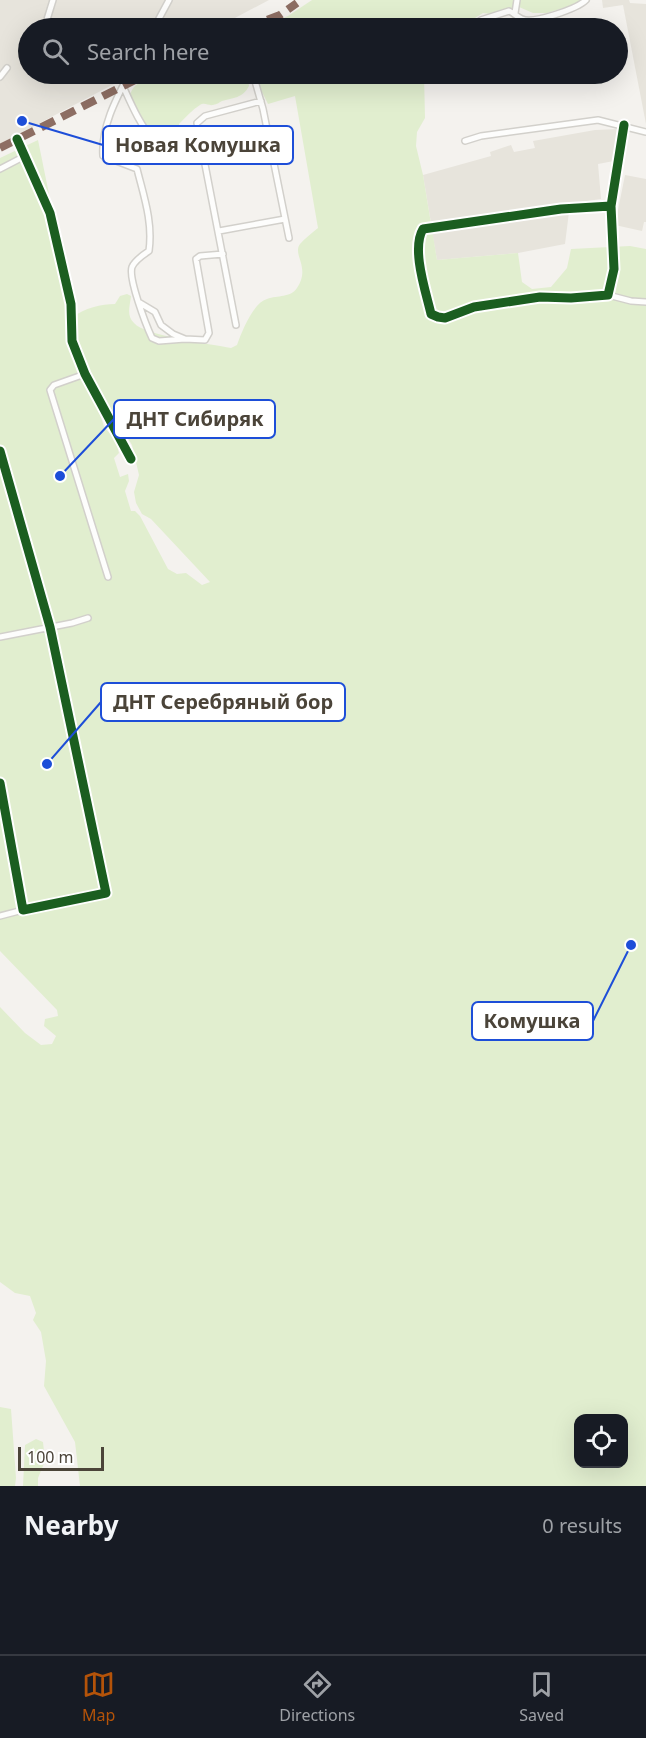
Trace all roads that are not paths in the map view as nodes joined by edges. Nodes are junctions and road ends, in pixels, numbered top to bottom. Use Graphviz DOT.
graph roads {
  1 [pos="53,0"];
  2 [pos="169,0"];
  3 [pos="517,0"];
  4 [pos="586,0"];
  5 [pos="515,14"];
  6 [pos="47,18"];
  7 [pos="159,18"];
  8 [pos="486,18"];
  9 [pos="520,18"];
  10 [pos="539,18"];
  11 [pos="7,68"];
  12 [pos="0,77"];
  13 [pos="256,84"];
  14 [pos="123,86"];
  15 [pos="261,101"];
  16 [pos="624,125"];
  17 [pos="646,132"];
  18 [pos="200,136"];
  19 [pos="17,139"];
  20 [pos="465,141"];
  21 [pos="25,156"];
  22 [pos="0,169"];
  23 [pos="611,206"];
  24 [pos="285,219"];
  25 [pos="219,231"];
  26 [pos="288,238"];
  27 [pos="223,254"];
  28 [pos="608,295"];
  29 [pos="646,302"];
  30 [pos="140,303"];
  31 [pos="236,325"];
  32 [pos="185,339"];
  33 [pos="85,374"];
  34 [pos="0,451"];
  35 [pos="131,459"];
  36 [pos="108,577"];
  37 [pos="88,618"];
  38 [pos="50,627"];
  39 [pos="0,637"];
  40 [pos="0,783"];
  41 [pos="23,910"];
  42 [pos="0,916"];
  1 -- 6 [label="street"];
  2 -- 7 [label="street"];
  3 -- 5 [label="street"];
  4 -- 10 [label="street"];
  5 -- 8 [label="street"];
  5 -- 9 [label="street"];
  11 -- 12 [label="street"];
  13 -- 15 [label="street"];
  14 -- 18 [label="street"];
  14 -- 30 [label="street"];
  15 -- 18 [label="street"];
  15 -- 24 [label="street"];
  16 -- 17 [label="street"];
  16 -- 20 [label="street"];
  16 -- 23 [label="street"];
  18 -- 25 [label="street"];
  19 -- 21 [label="street"];
  21 -- 22 [label="street"];
  21 -- 33 [label="street"];
  23 -- 28 [label="street"];
  23 -- 28 [label="street"];
  24 -- 25 [label="street"];
  24 -- 26 [label="street"];
  25 -- 27 [label="street"];
  27 -- 31 [label="street"];
  27 -- 32 [label="street"];
  28 -- 29 [label="street"];
  30 -- 32 [label="street"];
  30 -- 32 [label="street"];
  33 -- 35 [label="street"];
  33 -- 36 [label="street"];
  34 -- 38 [label="street"];
  37 -- 38 [label="street"];
  38 -- 39 [label="street"];
  38 -- 41 [label="street"];
  40 -- 41 [label="street"];
  41 -- 42 [label="street"];
}
